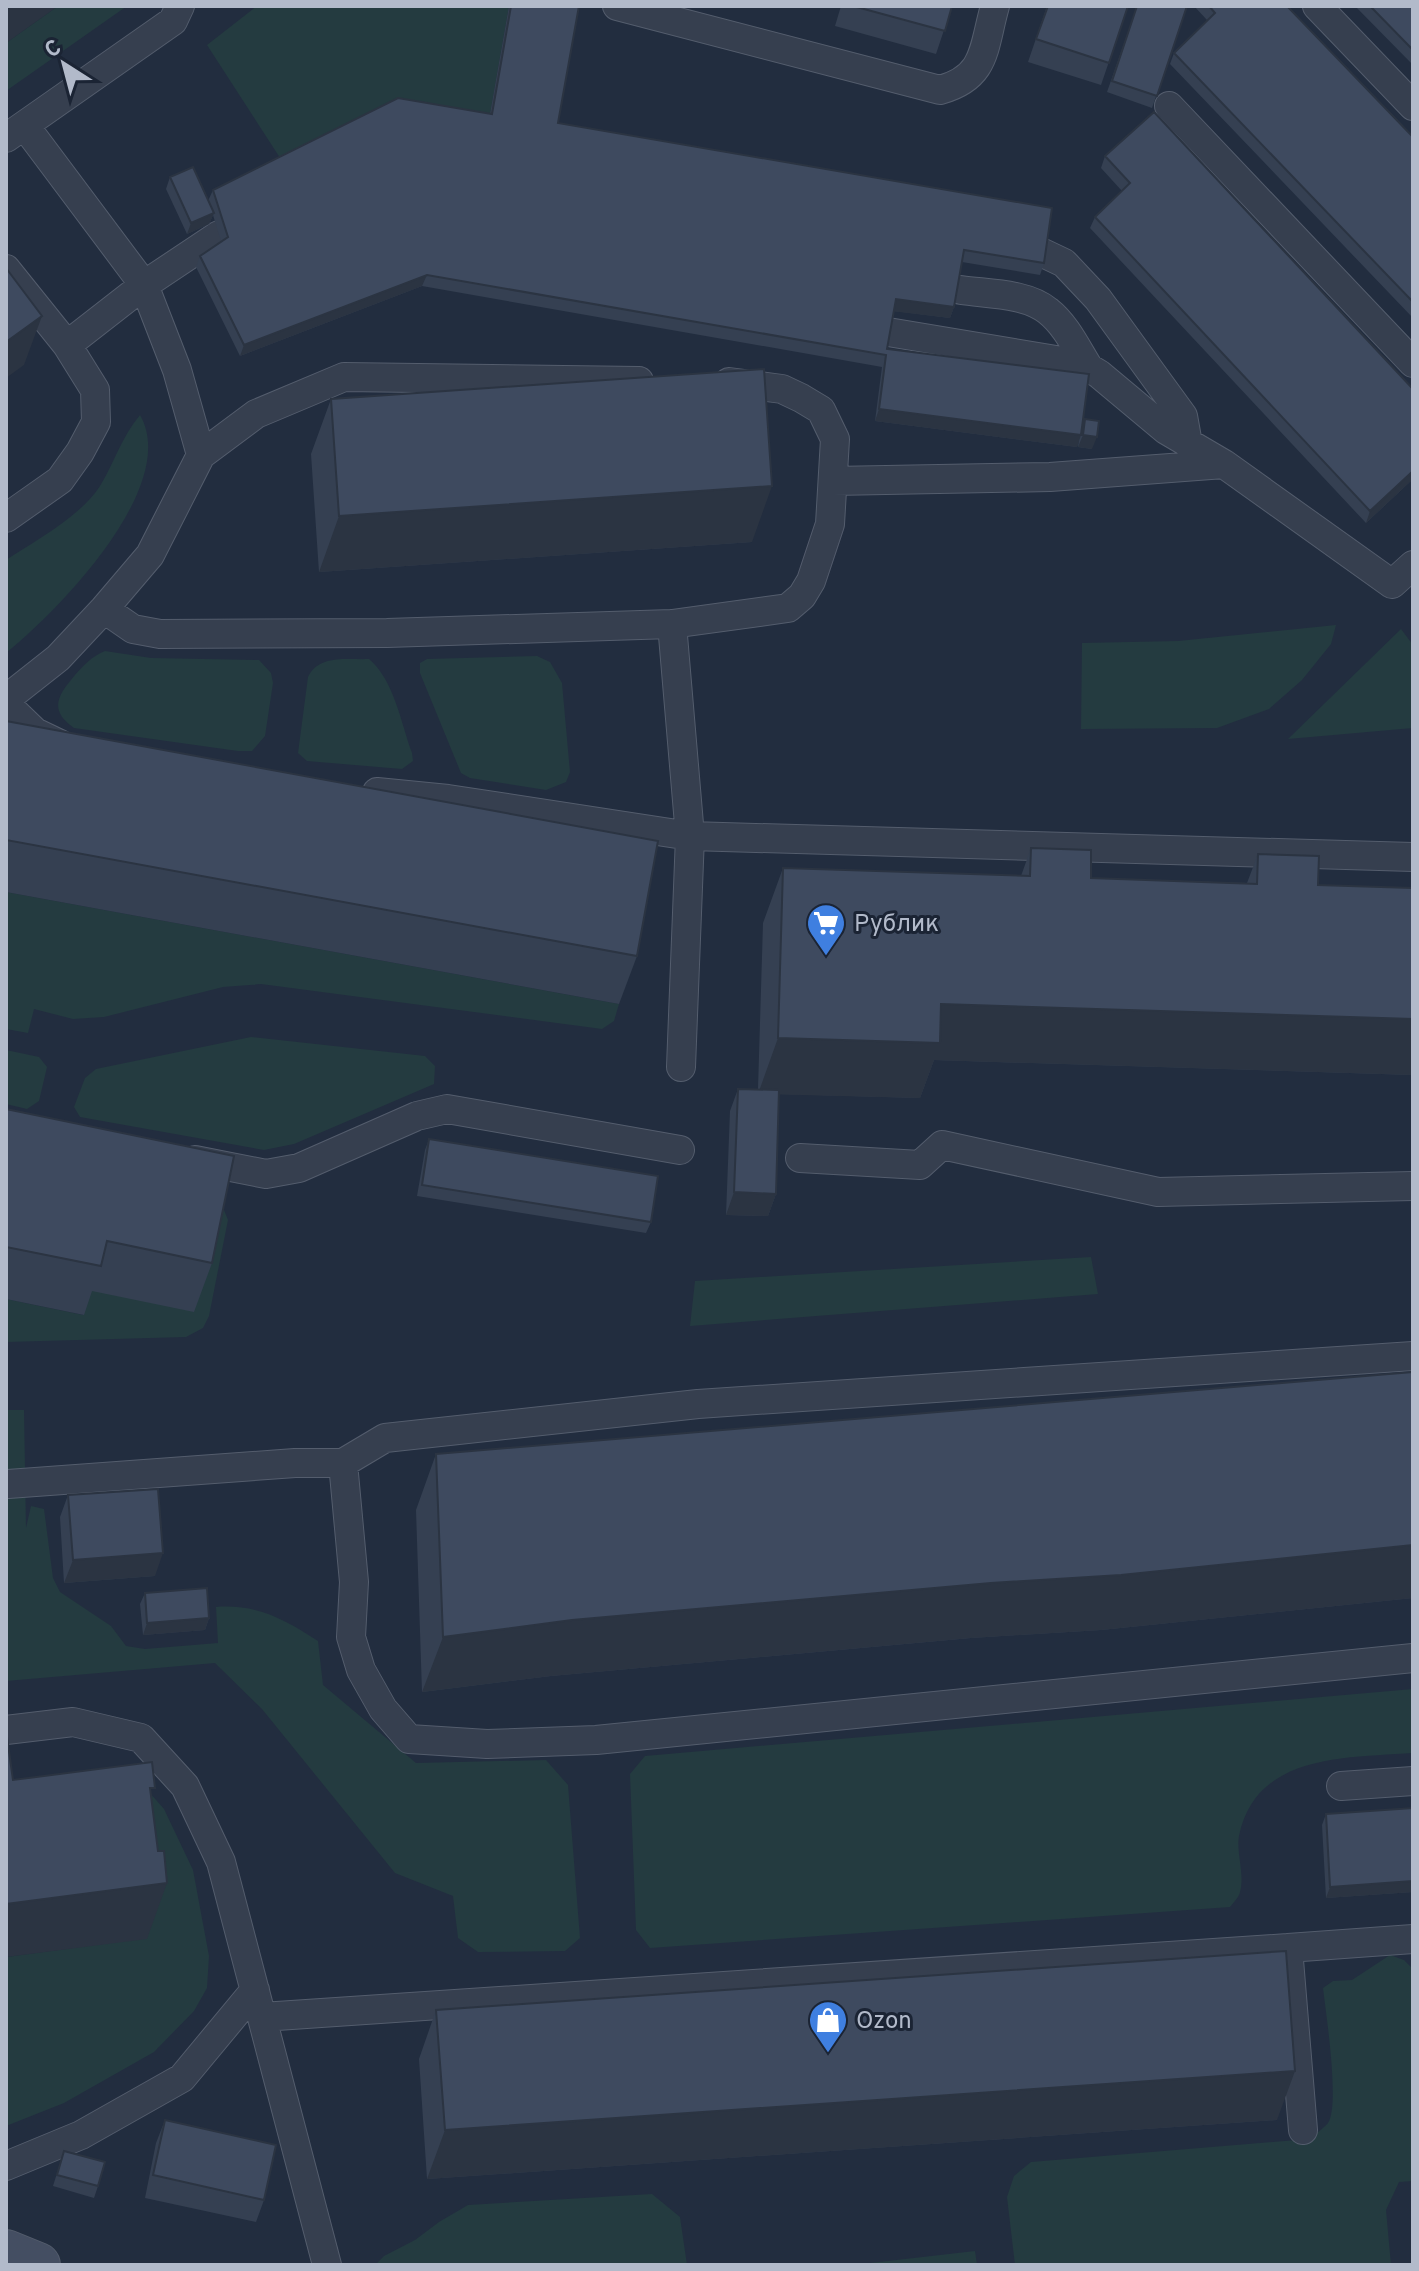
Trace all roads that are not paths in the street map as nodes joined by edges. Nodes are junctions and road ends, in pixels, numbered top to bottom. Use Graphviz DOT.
graph roads {
  1 [pos="180,6"];
  2 [pos="617,6"];
  3 [pos="995,6"];
  4 [pos="1317,6"];
  5 [pos="1169,106"];
  6 [pos="1413,106"];
  7 [pos="15,132"];
  8 [pos="219,235"];
  9 [pos="1043,253"];
  10 [pos="6,269"];
  11 [pos="144,285"];
  12 [pos="961,290"];
  13 [pos="830,322"];
  14 [pos="67,345"];
  15 [pos="1413,363"];
  16 [pos="1089,368"];
  17 [pos="673,381"];
  18 [pos="705,381"];
  19 [pos="1188,444"];
  20 [pos="201,455"];
  21 [pos="1224,464"];
  22 [pos="833,481"];
  23 [pos="6,518"];
  24 [pos="1413,565"];
  25 [pos="104,609"];
  26 [pos="672,624"];
  27 [pos="6,702"];
  28 [pos="88,748"];
  29 [pos="353,789"];
  30 [pos="690,836"];
  31 [pos="1413,857"];
  32 [pos="681,1067"];
  33 [pos="680,1150"];
  34 [pos="174,1156"];
  35 [pos="800,1158"];
  36 [pos="1413,1186"];
  37 [pos="1413,1356"];
  38 [pos="343,1463"];
  39 [pos="8,1484"];
  40 [pos="1413,1658"];
  41 [pos="6,1730"];
  42 [pos="1413,1781"];
  43 [pos="1341,1786"];
  44 [pos="1413,1939"];
  45 [pos="1288,1948"];
  46 [pos="259,2004"];
  47 [pos="1303,2130"];
  48 [pos="6,2166"];
  49 [pos="6,2252"];
  50 [pos="38,2265"];
  51 [pos="327,2265"];
  1 -- 7 [label="lane"];
  2 -- 3 [label="lane"];
  4 -- 6 [label="lane"];
  5 -- 15 [label="lane"];
  7 -- 11 [label="lane"];
  8 -- 11 [label="lane"];
  9 -- 19 [label="lane"];
  10 -- 14 [label="lane"];
  11 -- 14 [label="lane"];
  11 -- 20 [label="lane"];
  12 -- 16 [label="lane"];
  13 -- 16 [label="lane"];
  14 -- 23 [label="lane"];
  16 -- 19 [label="lane"];
  17 -- 20 [label="lane"];
  18 -- 22 [label="lane"];
  19 -- 21 [label="lane"];
  20 -- 25 [label="lane"];
  21 -- 22 [label="lane"];
  21 -- 24 [label="lane"];
  22 -- 26 [label="lane"];
  25 -- 26 [label="lane"];
  25 -- 27 [label="lane"];
  26 -- 30 [label="lane"];
  27 -- 28 [label="lane"];
  29 -- 30 [label="lane"];
  30 -- 31 [label="lane"];
  30 -- 32 [label="lane"];
  33 -- 34 [label="lane"];
  35 -- 36 [label="lane"];
  37 -- 38 [label="lane"];
  38 -- 39 [label="lane"];
  38 -- 40 [label="lane"];
  41 -- 46 [label="lane"];
  42 -- 43 [label="lane"];
  44 -- 45 [label="lane"];
  45 -- 46 [label="lane"];
  45 -- 47 [label="lane"];
  46 -- 48 [label="lane"];
  46 -- 51 [label="lane"];
  49 -- 50 [label="main road"];
}
